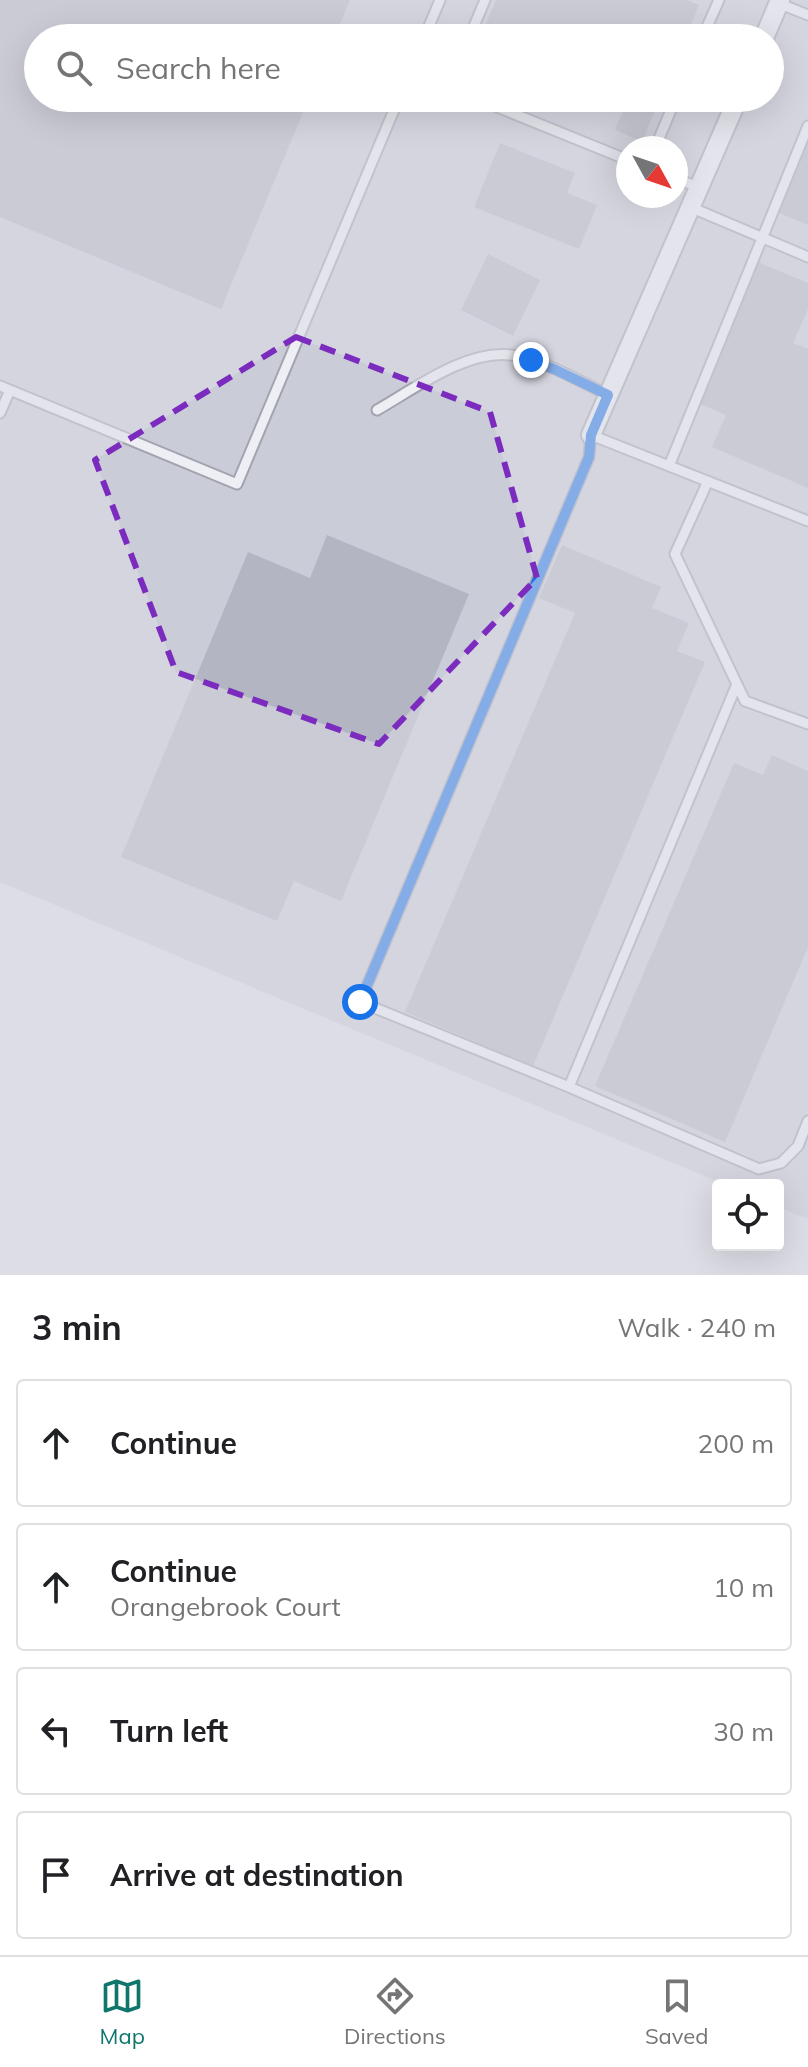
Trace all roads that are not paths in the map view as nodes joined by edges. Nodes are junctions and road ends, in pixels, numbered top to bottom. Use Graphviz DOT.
graph roads {
  1 [pos="440,0"];
  2 [pos="485,0"];
  3 [pos="719,0"];
  4 [pos="777,1"];
  5 [pos="808,15"];
  6 [pos="430,24"];
  7 [pos="475,24"];
  8 [pos="708,24"];
  9 [pos="769,24"];
  10 [pos="393,112"];
  11 [pos="510,112"];
  12 [pos="670,112"];
  13 [pos="732,112"];
  14 [pos="808,126"];
  15 [pos="660,136"];
  16 [pos="616,155"];
  17 [pos="688,183"];
  18 [pos="699,187"];
  19 [pos="690,207"];
  20 [pos="762,237"];
  21 [pos="808,257"];
  22 [pos="5,388"];
  23 [pos="608,395"];
  24 [pos="377,410"];
  25 [pos="0,413"];
  26 [pos="591,435"];
  27 [pos="669,466"];
  28 [pos="708,481"];
  29 [pos="808,521"];
  30 [pos="737,684"];
  31 [pos="808,724"];
  32 [pos="569,1087"];
  33 [pos="808,1121"];
  1 -- 6 [label="lane"];
  2 -- 7 [label="lane"];
  3 -- 8 [label="lane"];
  4 -- 5 [label="lane"];
  4 -- 9 [label="street"];
  10 -- 22 [label="lane"];
  11 -- 16 [label="lane"];
  12 -- 15 [label="lane"];
  13 -- 18 [label="street"];
  14 -- 20 [label="lane"];
  17 -- 18 [label="lane"];
  18 -- 19 [label="street"];
  19 -- 20 [label="lane"];
  19 -- 23 [label="street"];
  20 -- 21 [label="lane"];
  20 -- 27 [label="lane"];
  22 -- 25 [label="lane"];
  23 -- 24 [label="lane"];
  23 -- 26 [label="street"];
  26 -- 27 [label="lane"];
  26 -- 32 [label="lane"];
  27 -- 28 [label="lane"];
  28 -- 29 [label="lane"];
  28 -- 30 [label="lane"];
  30 -- 31 [label="lane"];
  30 -- 32 [label="lane"];
  32 -- 33 [label="lane"];
}
